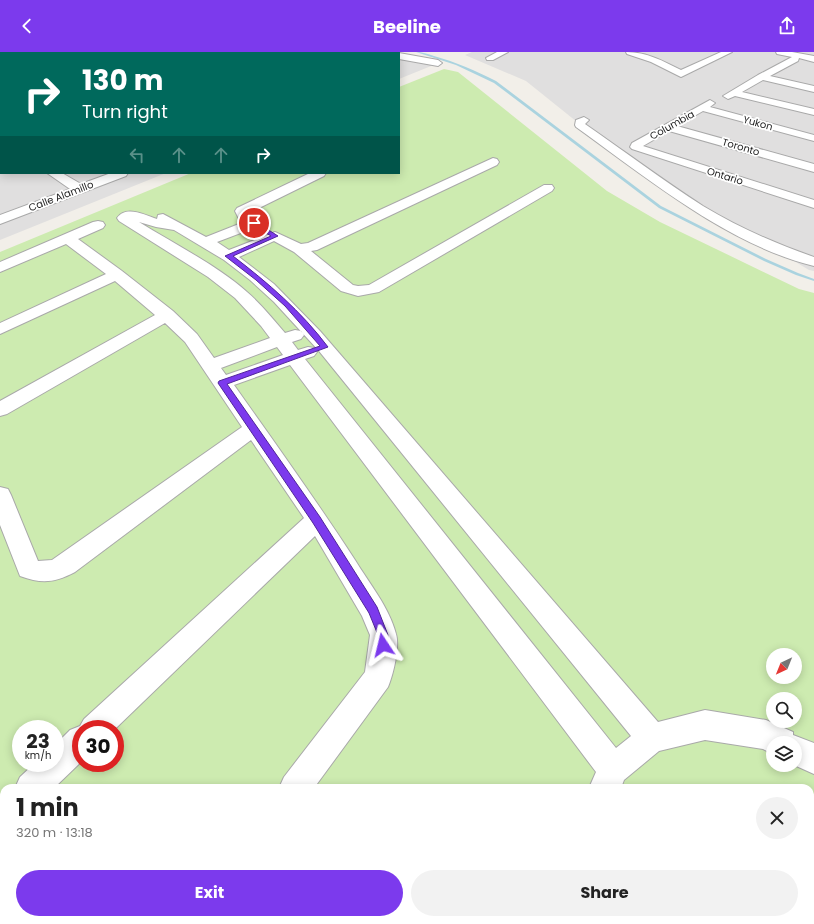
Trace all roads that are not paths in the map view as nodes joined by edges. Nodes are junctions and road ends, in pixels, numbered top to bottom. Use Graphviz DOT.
graph roads {
  1 [pos="504,52"];
  2 [pos="630,52"];
  3 [pos="728,52"];
  4 [pos="779,52"];
  5 [pos="400,56"];
  6 [pos="490,58"];
  7 [pos="802,58"];
  8 [pos="419,59"];
  9 [pos="438,62"];
  10 [pos="400,67"];
  11 [pos="761,77"];
  12 [pos="814,89"];
  13 [pos="733,93"];
  14 [pos="723,98"];
  15 [pos="706,106"];
  16 [pos="814,112"];
  17 [pos="584,120"];
  18 [pos="668,126"];
  19 [pos="814,138"];
  20 [pos="636,147"];
  21 [pos="493,162"];
  22 [pos="814,168"];
  23 [pos="55,174"];
  24 [pos="92,174"];
  25 [pos="119,174"];
  26 [pos="318,174"];
  27 [pos="102,180"];
  28 [pos="548,188"];
  29 [pos="80,189"];
  30 [pos="814,204"];
  31 [pos="143,206"];
  32 [pos="0,220"];
  33 [pos="254,223"];
  34 [pos="98,225"];
  35 [pos="176,226"];
  36 [pos="275,236"];
  37 [pos="67,238"];
  38 [pos="205,242"];
  39 [pos="299,249"];
  40 [pos="228,256"];
  41 [pos="814,262"];
  42 [pos="0,266"];
  43 [pos="117,274"];
  44 [pos="167,315"];
  45 [pos="0,329"];
  46 [pos="318,338"];
  47 [pos="288,349"];
  48 [pos="216,374"];
  49 [pos="0,409"];
  50 [pos="254,428"];
  51 [pos="0,495"];
  52 [pos="316,520"];
  53 [pos="104,720"];
  54 [pos="768,736"];
  55 [pos="652,738"];
  56 [pos="72,750"];
  57 [pos="802,753"];
  58 [pos="814,759"];
  59 [pos="609,778"];
  60 [pos="36,784"];
  61 [pos="298,784"];
  1 -- 6 [label="street"];
  2 -- 3 [label="street"];
  4 -- 7 [label="street"];
  5 -- 8 [label="street"];
  7 -- 11 [label="street"];
  8 -- 9 [label="street"];
  8 -- 10 [label="street"];
  11 -- 12 [label="street"];
  11 -- 13 [label="street"];
  13 -- 14 [label="street"];
  13 -- 16 [label="street"];
  15 -- 18 [label="street, Columbia"];
  15 -- 19 [label="street, Yukon"];
  17 -- 41 [label="street"];
  18 -- 20 [label="street, Columbia"];
  18 -- 22 [label="street, Toronto"];
  20 -- 30 [label="street, Ontario"];
  21 -- 39 [label="street"];
  23 -- 29 [label="street"];
  24 -- 27 [label="street"];
  25 -- 27 [label="street, Calle Alamillo"];
  26 -- 33 [label="street"];
  27 -- 29 [label="street, Calle Alamillo"];
  28 -- 39 [label="street"];
  29 -- 32 [label="street, Calle Alamillo"];
  31 -- 35 [label="street"];
  33 -- 36 [label="street"];
  33 -- 38 [label="street"];
  34 -- 37 [label="street"];
  35 -- 38 [label="street"];
  35 -- 47 [label="street"];
  36 -- 39 [label="street"];
  36 -- 40 [label="street"];
  37 -- 42 [label="street"];
  37 -- 43 [label="street"];
  38 -- 40 [label="street"];
  40 -- 46 [label="street"];
  43 -- 44 [label="street"];
  43 -- 45 [label="street"];
  44 -- 48 [label="street"];
  44 -- 49 [label="street"];
  46 -- 47 [label="street"];
  46 -- 55 [label="street"];
  47 -- 48 [label="street"];
  47 -- 59 [label="street"];
  48 -- 50 [label="street"];
  50 -- 51 [label="street"];
  50 -- 52 [label="street"];
  52 -- 53 [label="street"];
  52 -- 61 [label="street"];
  54 -- 55 [label="street"];
  55 -- 59 [label="street"];
  56 -- 60 [label="street"];
  57 -- 58 [label="street"];
}
